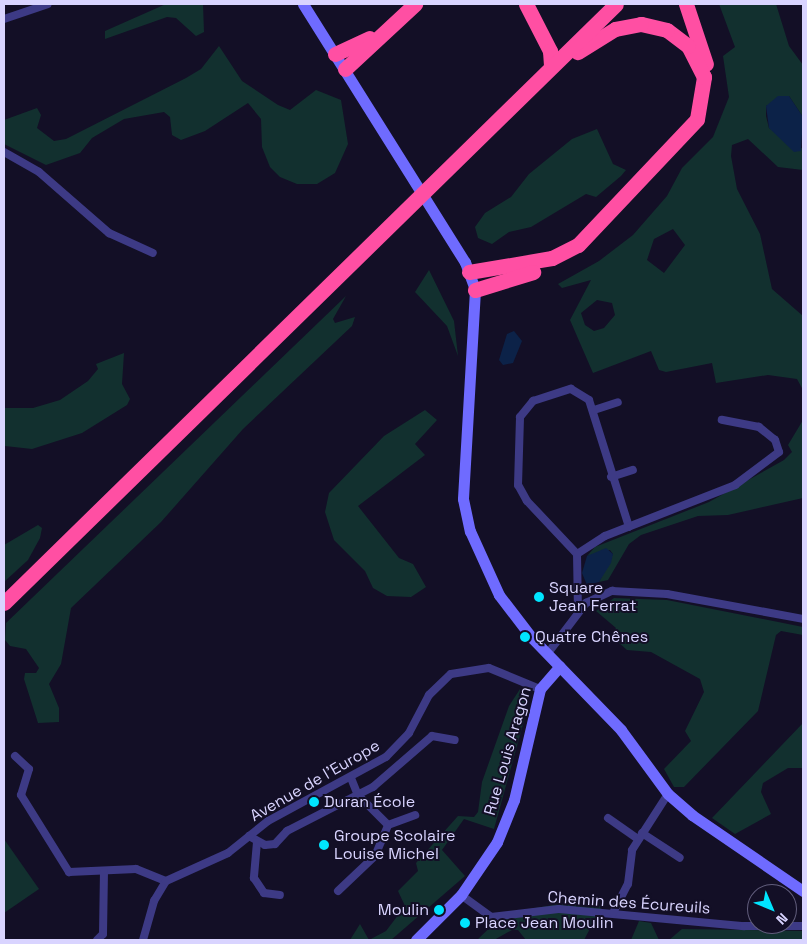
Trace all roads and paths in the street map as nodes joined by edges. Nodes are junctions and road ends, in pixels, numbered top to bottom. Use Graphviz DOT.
graph roads {
  1 [pos="48,4"];
  2 [pos="303,4"];
  3 [pos="404,4"];
  4 [pos="415,4"];
  5 [pos="526,4"];
  6 [pos="616,4"];
  7 [pos="686,4"];
  8 [pos="4,19"];
  9 [pos="335,54"];
  10 [pos="345,70"];
  11 [pos="547,71"];
  12 [pos="4,152"];
  13 [pos="153,253"];
  14 [pos="469,272"];
  15 [pos="475,290"];
  16 [pos="618,402"];
  17 [pos="594,410"];
  18 [pos="722,420"];
  19 [pos="633,470"];
  20 [pos="611,477"];
  21 [pos="629,528"];
  22 [pos="577,554"];
  23 [pos="4,603"];
  24 [pos="578,612"];
  25 [pos="803,619"];
  26 [pos="548,653"];
  27 [pos="560,666"];
  28 [pos="540,689"];
  29 [pos="455,740"];
  30 [pos="15,756"];
  31 [pos="351,778"];
  32 [pos="668,794"];
  33 [pos="358,795"];
  34 [pos="415,814"];
  35 [pos="608,818"];
  36 [pos="388,824"];
  37 [pos="249,836"];
  38 [pos="640,836"];
  39 [pos="256,842"];
  40 [pos="680,858"];
  41 [pos="104,872"];
  42 [pos="166,881"];
  43 [pos="338,891"];
  44 [pos="803,891"];
  45 [pos="280,895"];
  46 [pos="461,895"];
  47 [pos="612,913"];
  48 [pos="803,926"];
  49 [pos="97,940"];
  50 [pos="143,940"];
  51 [pos="416,940"];
  1 -- 8 [label="street"];
  2 -- 9 [label="street"];
  3 -- 9 [label="highway"];
  4 -- 10 [label="highway"];
  5 -- 11 [label="highway"];
  6 -- 11 [label="highway"];
  7 -- 15 [label="highway"];
  9 -- 10 [label="street"];
  10 -- 14 [label="street"];
  11 -- 14 [label="highway"];
  11 -- 23 [label="highway"];
  12 -- 13 [label="street"];
  14 -- 15 [label="street"];
  15 -- 26 [label="street"];
  16 -- 17 [label="street"];
  17 -- 20 [label="street"];
  17 -- 22 [label="street"];
  18 -- 21 [label="street"];
  19 -- 20 [label="street"];
  20 -- 21 [label="street"];
  21 -- 22 [label="street"];
  22 -- 24 [label="street"];
  24 -- 25 [label="street"];
  24 -- 26 [label="street"];
  26 -- 27 [label="street"];
  27 -- 28 [label="street, Rue Louis Aragon"];
  27 -- 32 [label="street"];
  28 -- 31 [label="street, Avenue de l'Europe"];
  28 -- 46 [label="street, Rue Louis Aragon"];
  29 -- 33 [label="street"];
  30 -- 41 [label="street"];
  31 -- 33 [label="street"];
  31 -- 37 [label="street, Avenue de l'Europe"];
  32 -- 38 [label="street"];
  32 -- 44 [label="street"];
  33 -- 36 [label="street"];
  33 -- 39 [label="street"];
  34 -- 36 [label="street"];
  35 -- 38 [label="street"];
  36 -- 43 [label="street"];
  37 -- 39 [label="street"];
  37 -- 42 [label="street, Avenue de l'Europe"];
  38 -- 40 [label="street"];
  38 -- 47 [label="street"];
  39 -- 45 [label="street"];
  41 -- 42 [label="street"];
  41 -- 49 [label="street"];
  42 -- 50 [label="street"];
  46 -- 47 [label="street, Chemin des Écureuils"];
  46 -- 51 [label="street, Rue Louis Aragon"];
  47 -- 48 [label="street, Chemin des Écureuils"];
}
